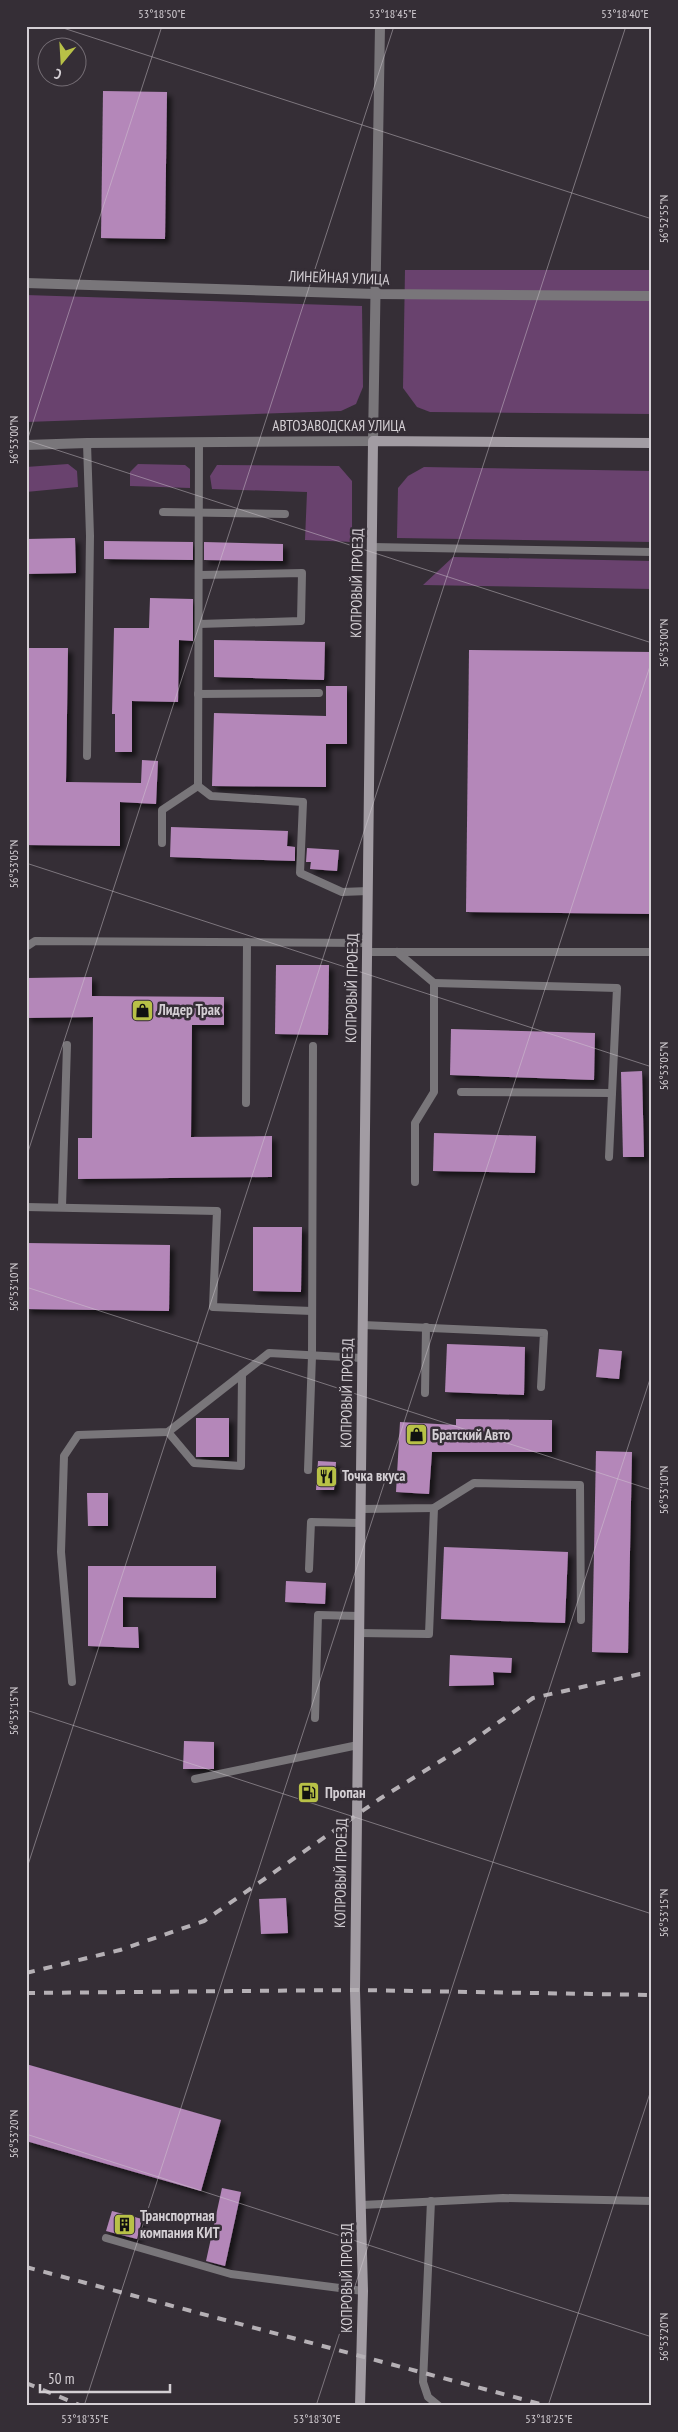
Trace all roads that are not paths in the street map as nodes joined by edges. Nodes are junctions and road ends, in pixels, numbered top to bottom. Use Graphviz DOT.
graph roads {
  1 [pos="380,26"];
  2 [pos="26,283"];
  3 [pos="375,294"];
  4 [pos="652,296"];
  5 [pos="373,441"];
  6 [pos="199,442"];
  7 [pos="87,443"];
  8 [pos="652,443"];
  9 [pos="26,446"];
  10 [pos="163,512"];
  11 [pos="199,512"];
  12 [pos="285,514"];
  13 [pos="372,547"];
  14 [pos="652,552"];
  15 [pos="199,575"];
  16 [pos="198,624"];
  17 [pos="319,693"];
  18 [pos="198,694"];
  19 [pos="87,756"];
  20 [pos="198,786"];
  21 [pos="162,843"];
  22 [pos="368,891"];
  23 [pos="247,942"];
  24 [pos="367,947"];
  25 [pos="26,948"];
  26 [pos="397,952"];
  27 [pos="652,952"];
  28 [pos="434,983"];
  29 [pos="67,1045"];
  30 [pos="313,1046"];
  31 [pos="461,1092"];
  32 [pos="612,1092"];
  33 [pos="246,1104"];
  34 [pos="609,1157"];
  35 [pos="415,1182"];
  36 [pos="26,1207"];
  37 [pos="62,1207"];
  38 [pos="312,1311"];
  39 [pos="363,1325"];
  40 [pos="426,1327"];
  41 [pos="312,1356"];
  42 [pos="362,1358"];
  43 [pos="242,1374"];
  44 [pos="540,1387"];
  45 [pos="425,1393"];
  46 [pos="168,1432"];
  47 [pos="308,1470"];
  48 [pos="434,1508"];
  49 [pos="361,1509"];
  50 [pos="360,1523"];
  51 [pos="309,1569"];
  52 [pos="359,1616"];
  53 [pos="580,1620"];
  54 [pos="359,1633"];
  55 [pos="72,1682"];
  56 [pos="314,1718"];
  57 [pos="358,1745"];
  58 [pos="195,1779"];
  59 [pos="431,2201"];
  60 [pos="652,2201"];
  61 [pos="362,2205"];
  62 [pos="106,2238"];
  63 [pos="363,2291"];
  64 [pos="360,2406"];
  65 [pos="439,2406"];
  1 -- 3 [label="street"];
  2 -- 3 [label="street, ЛИНЕЙНАЯ УЛИЦА"];
  3 -- 4 [label="street, ЛИНЕЙНАЯ УЛИЦА"];
  3 -- 5 [label="street"];
  5 -- 6 [label="street, АВТОЗАВОДСКАЯ УЛИЦА"];
  5 -- 8 [label="main road, АВТОЗАВОДСКАЯ УЛИЦА"];
  5 -- 13 [label="main road, КОПРОВЫЙ ПРОЕЗД"];
  6 -- 7 [label="street, АВТОЗАВОДСКАЯ УЛИЦА"];
  6 -- 11 [label="lane"];
  7 -- 9 [label="street, АВТОЗАВОДСКАЯ УЛИЦА"];
  7 -- 19 [label="lane"];
  10 -- 11 [label="lane"];
  11 -- 12 [label="lane"];
  11 -- 15 [label="lane"];
  13 -- 14 [label="lane"];
  13 -- 22 [label="main road, КОПРОВЫЙ ПРОЕЗД"];
  15 -- 16 [label="lane"];
  15 -- 16 [label="lane"];
  16 -- 18 [label="lane"];
  17 -- 18 [label="lane"];
  18 -- 20 [label="lane"];
  20 -- 21 [label="lane"];
  20 -- 22 [label="lane"];
  22 -- 24 [label="main road, КОПРОВЫЙ ПРОЕЗД"];
  23 -- 24 [label="lane"];
  23 -- 25 [label="lane"];
  23 -- 33 [label="lane"];
  24 -- 26 [label="lane"];
  24 -- 39 [label="main road, КОПРОВЫЙ ПРОЕЗД"];
  26 -- 27 [label="lane"];
  26 -- 28 [label="lane"];
  28 -- 32 [label="lane"];
  28 -- 35 [label="lane"];
  29 -- 37 [label="lane"];
  30 -- 38 [label="lane"];
  31 -- 32 [label="lane"];
  32 -- 34 [label="lane"];
  36 -- 37 [label="lane"];
  37 -- 38 [label="lane"];
  38 -- 41 [label="lane"];
  39 -- 40 [label="lane"];
  39 -- 42 [label="main road, КОПРОВЫЙ ПРОЕЗД"];
  40 -- 44 [label="lane"];
  40 -- 45 [label="lane"];
  41 -- 42 [label="lane"];
  41 -- 43 [label="lane"];
  41 -- 47 [label="lane"];
  42 -- 49 [label="main road, КОПРОВЫЙ ПРОЕЗД"];
  43 -- 46 [label="lane"];
  43 -- 46 [label="lane"];
  46 -- 55 [label="lane"];
  48 -- 49 [label="lane"];
  48 -- 53 [label="lane"];
  48 -- 54 [label="lane"];
  49 -- 50 [label="main road, КОПРОВЫЙ ПРОЕЗД"];
  50 -- 51 [label="lane"];
  50 -- 52 [label="main road, КОПРОВЫЙ ПРОЕЗД"];
  52 -- 54 [label="main road, КОПРОВЫЙ ПРОЕЗД"];
  52 -- 56 [label="lane"];
  54 -- 57 [label="main road, КОПРОВЫЙ ПРОЕЗД"];
  57 -- 58 [label="lane"];
  57 -- 61 [label="main road, КОПРОВЫЙ ПРОЕЗД"];
  59 -- 60 [label="lane"];
  59 -- 61 [label="lane"];
  59 -- 65 [label="lane"];
  61 -- 63 [label="main road, КОПРОВЫЙ ПРОЕЗД"];
  62 -- 63 [label="lane"];
  63 -- 64 [label="main road, КОПРОВЫЙ ПРОЕЗД"];
}
